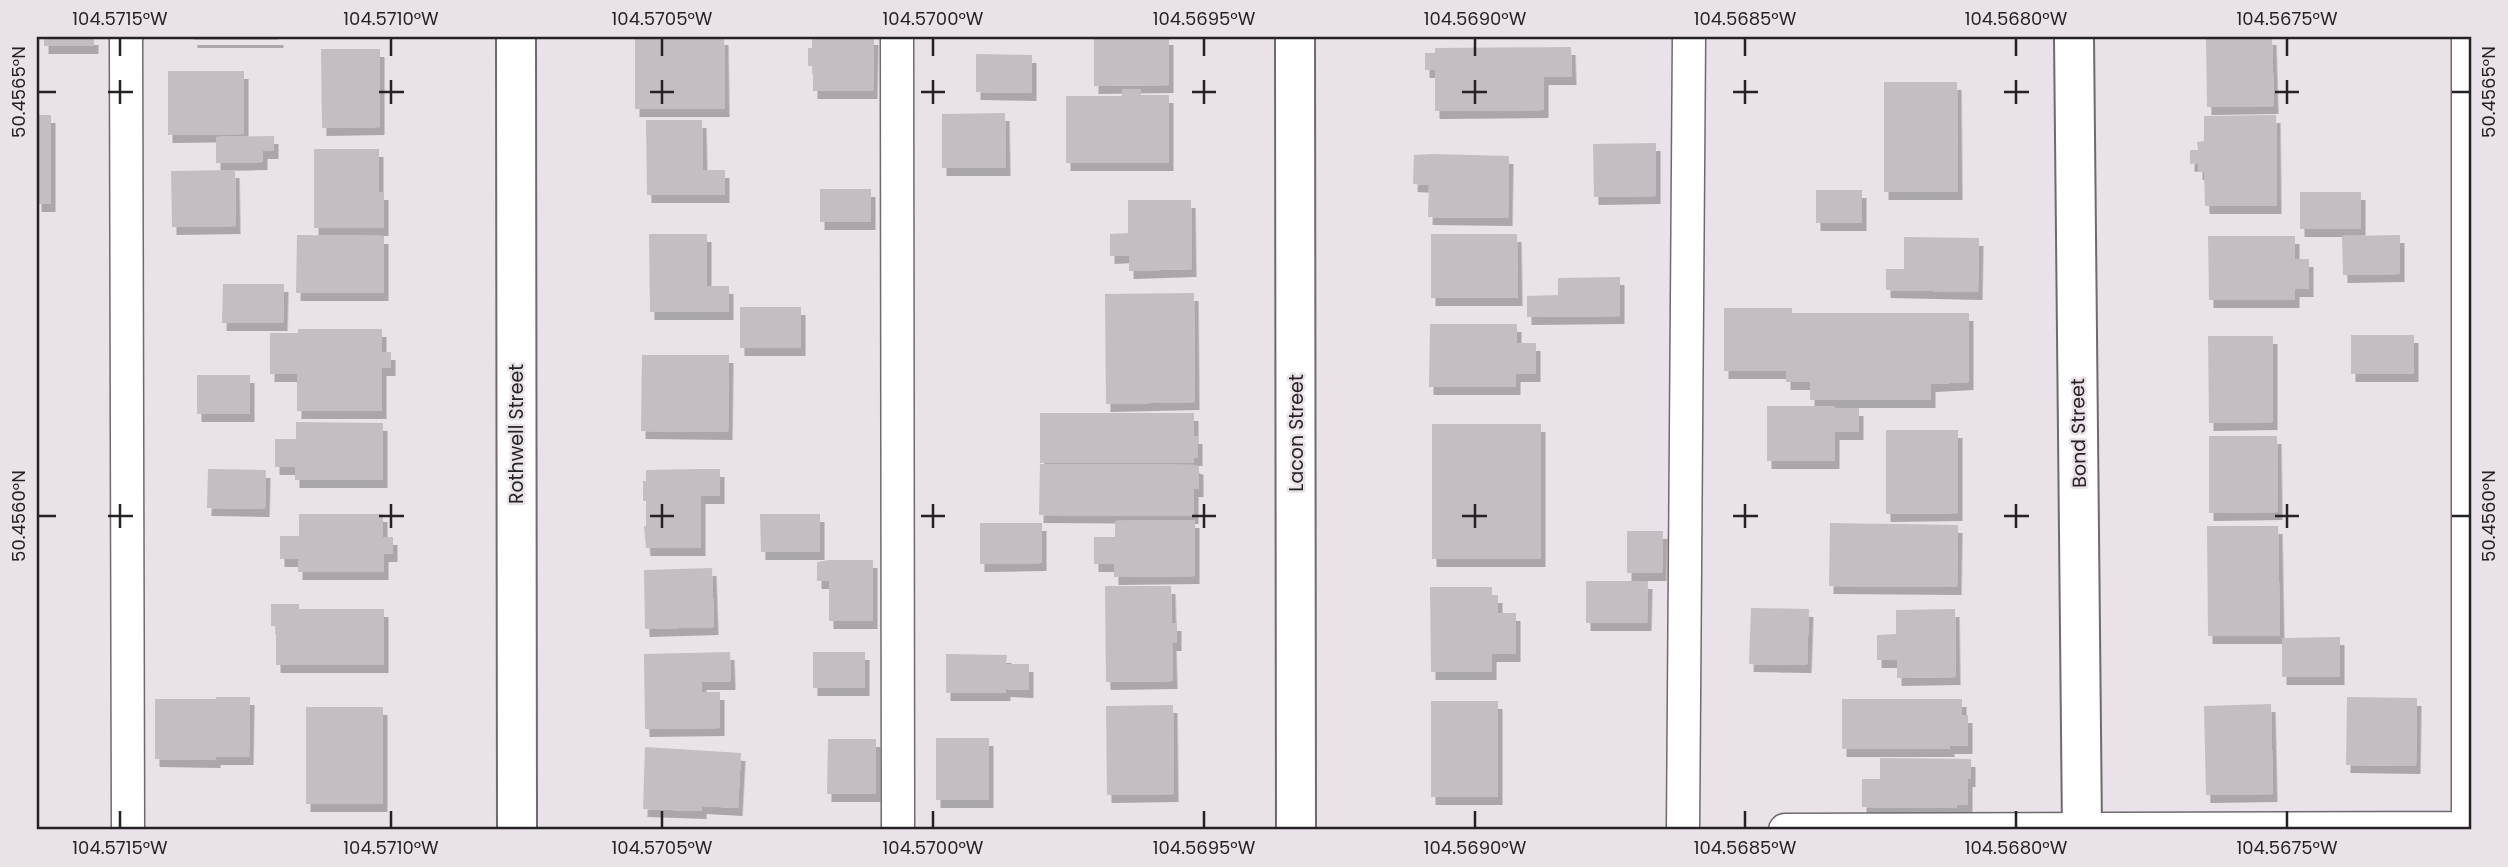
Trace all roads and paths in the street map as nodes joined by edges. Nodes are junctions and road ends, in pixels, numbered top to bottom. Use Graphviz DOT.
graph roads {
  1 [pos="126,37"];
  2 [pos="516,37"];
  3 [pos="897,37"];
  4 [pos="1295,37"];
  5 [pos="1689,37"];
  6 [pos="2074,37"];
  7 [pos="2468,37"];
  8 [pos="2469,828"];
  9 [pos="2082,829"];
  10 [pos="128,830"];
  11 [pos="517,830"];
  12 [pos="898,830"];
  13 [pos="1296,830"];
  14 [pos="1683,830"];
  15 [pos="1785,830"];
  1 -- 10 [label="lane"];
  2 -- 11 [label="street, Rothwell Street"];
  3 -- 12 [label="lane"];
  4 -- 13 [label="street, Lacon Street"];
  5 -- 14 [label="lane"];
  6 -- 9 [label="street, Bond Street"];
  7 -- 8 [label="lane"];
  8 -- 9 [label="lane"];
  9 -- 15 [label="lane"];
}
